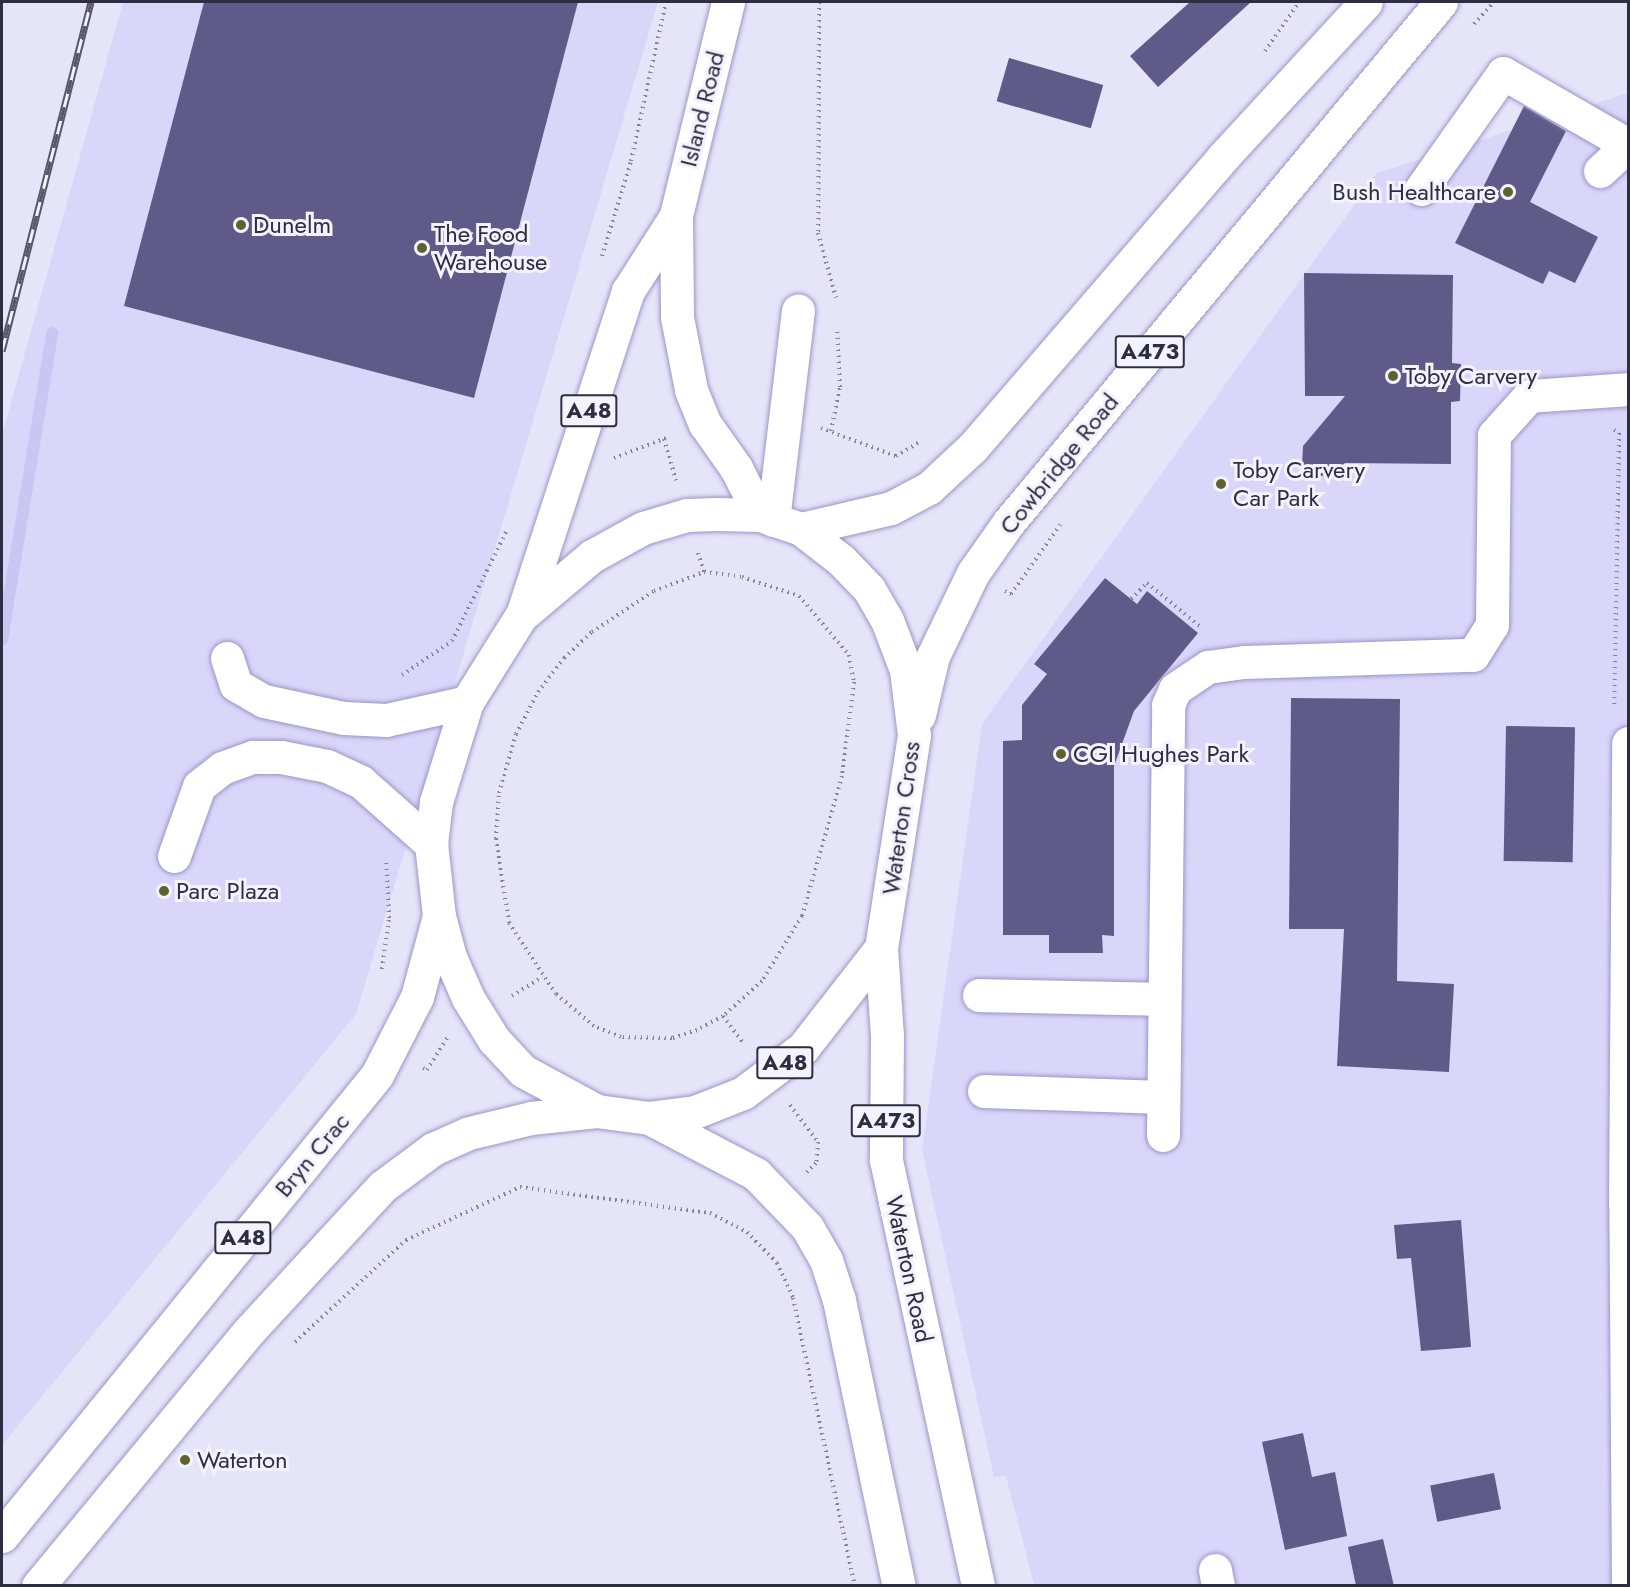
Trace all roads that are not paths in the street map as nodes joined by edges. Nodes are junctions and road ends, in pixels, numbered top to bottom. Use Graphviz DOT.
graph roads {
  1 [pos="728,2"];
  2 [pos="1366,2"];
  3 [pos="1441,2"];
  4 [pos="1628,145"];
  5 [pos="1600,171"];
  6 [pos="1421,189"];
  7 [pos="676,216"];
  8 [pos="798,310"];
  9 [pos="1629,389"];
  10 [pos="778,521"];
  11 [pos="521,616"];
  12 [pos="227,658"];
  13 [pos="467,702"];
  14 [pos="914,735"];
  15 [pos="1629,743"];
  16 [pos="431,844"];
  17 [pos="174,856"];
  18 [pos="439,916"];
  19 [pos="881,948"];
  20 [pos="979,995"];
  21 [pos="1164,999"];
  22 [pos="984,1091"];
  23 [pos="1164,1097"];
  24 [pos="597,1111"];
  25 [pos="649,1118"];
  26 [pos="1163,1135"];
  27 [pos="1627,1205"];
  28 [pos="2,1536"];
  29 [pos="38,1586"];
  30 [pos="899,1586"];
  31 [pos="978,1586"];
  32 [pos="1628,1586"];
  1 -- 7 [label="main road, Island Road / A48"];
  2 -- 10 [label="main road, A473"];
  3 -- 14 [label="main road, Cowbridge Road / A473"];
  4 -- 5 [label="main road"];
  4 -- 6 [label="main road"];
  7 -- 10 [label="main road, A48"];
  7 -- 11 [label="main road, A48"];
  8 -- 10 [label="main road"];
  9 -- 21 [label="main road"];
  10 -- 11 [label="main road, Waterton Cross / A48"];
  10 -- 14 [label="main road, Waterton Cross / A48"];
  11 -- 13 [label="main road, Waterton Cross / A48"];
  12 -- 13 [label="main road"];
  13 -- 16 [label="main road, Waterton Cross / A48"];
  14 -- 19 [label="main road, Waterton Cross / A48"];
  15 -- 27 [label="main road"];
  16 -- 17 [label="main road"];
  16 -- 18 [label="main road, Waterton Cross / A48"];
  18 -- 24 [label="main road, Waterton Cross / A48"];
  18 -- 28 [label="main road, Bryn Crac / A48"];
  19 -- 25 [label="main road, Waterton Cross / A48"];
  19 -- 31 [label="main road, Waterton Road / A473"];
  20 -- 21 [label="main road"];
  21 -- 23 [label="main road"];
  22 -- 23 [label="main road"];
  23 -- 26 [label="main road"];
  24 -- 25 [label="main road, Waterton Cross / A48"];
  24 -- 29 [label="main road, A48"];
  25 -- 30 [label="main road"];
  27 -- 32 [label="main road"];
}
